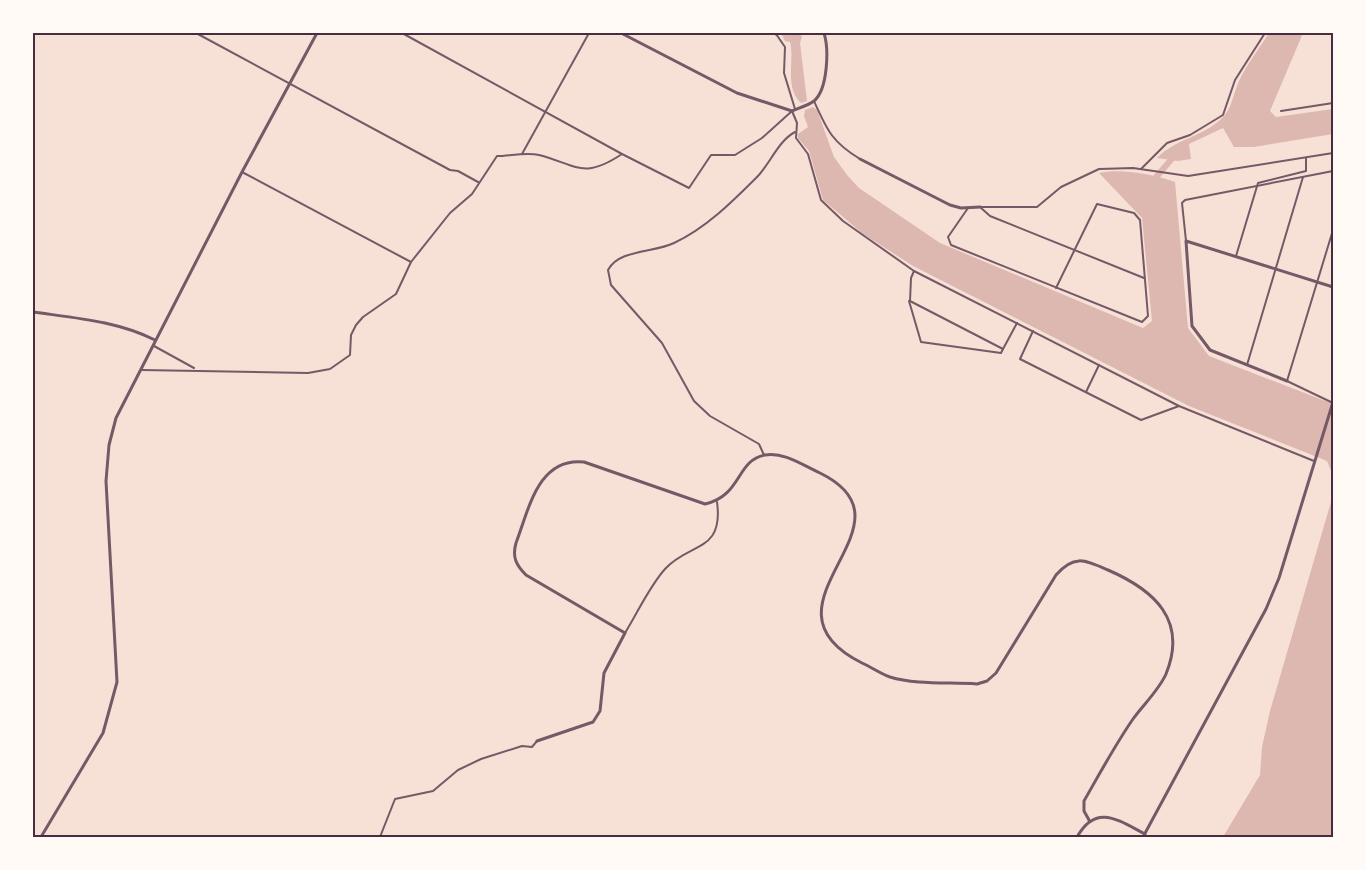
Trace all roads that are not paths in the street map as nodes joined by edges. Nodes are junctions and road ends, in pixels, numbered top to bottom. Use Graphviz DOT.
graph roads {
  1 [pos="196,33"];
  2 [pos="209,33"];
  3 [pos="316,33"];
  4 [pos="402,33"];
  5 [pos="589,33"];
  6 [pos="621,33"];
  7 [pos="775,33"];
  8 [pos="824,33"];
  9 [pos="1265,33"];
  10 [pos="206,39"];
  11 [pos="289,83"];
  12 [pos="814,101"];
  13 [pos="1333,103"];
  14 [pos="794,110"];
  15 [pos="546,111"];
  16 [pos="1281,111"];
  17 [pos="795,132"];
  18 [pos="1333,153"];
  19 [pos="522,154"];
  20 [pos="622,154"];
  21 [pos="1306,157"];
  22 [pos="860,159"];
  23 [pos="1141,170"];
  24 [pos="242,171"];
  25 [pos="1333,171"];
  26 [pos="1303,177"];
  27 [pos="478,182"];
  28 [pos="1257,186"];
  29 [pos="980,207"];
  30 [pos="968,208"];
  31 [pos="1333,231"];
  32 [pos="1186,241"];
  33 [pos="1074,249"];
  34 [pos="1236,256"];
  35 [pos="411,262"];
  36 [pos="1276,269"];
  37 [pos="915,271"];
  38 [pos="1145,278"];
  39 [pos="1317,282"];
  40 [pos="1333,287"];
  41 [pos="1056,288"];
  42 [pos="910,301"];
  43 [pos="33,312"];
  44 [pos="1017,323"];
  45 [pos="1033,331"];
  46 [pos="155,340"];
  47 [pos="152,346"];
  48 [pos="1004,349"];
  49 [pos="1099,365"];
  50 [pos="1246,365"];
  51 [pos="196,369"];
  52 [pos="139,370"];
  53 [pos="1287,381"];
  54 [pos="1085,392"];
  55 [pos="1333,403"];
  56 [pos="1179,406"];
  57 [pos="764,455"];
  58 [pos="1315,460"];
  59 [pos="717,502"];
  60 [pos="625,633"];
  61 [pos="537,741"];
  62 [pos="1089,820"];
  63 [pos="1144,835"];
  64 [pos="41,837"];
  65 [pos="380,837"];
  66 [pos="1077,837"];
  1 -- 10 [label="street"];
  2 -- 10 [label="street"];
  3 -- 11 [label="street"];
  4 -- 15 [label="street"];
  5 -- 15 [label="street"];
  6 -- 14 [label="street"];
  7 -- 14 [label="street"];
  8 -- 12 [label="street"];
  9 -- 23 [label="street"];
  10 -- 11 [label="street"];
  11 -- 24 [label="street"];
  11 -- 27 [label="street"];
  12 -- 14 [label="street"];
  12 -- 22 [label="street"];
  13 -- 16 [label="street"];
  14 -- 17 [label="street"];
  14 -- 20 [label="street"];
  15 -- 19 [label="street"];
  15 -- 20 [label="street"];
  17 -- 37 [label="street"];
  17 -- 57 [label="street"];
  18 -- 21 [label="street"];
  19 -- 20 [label="street"];
  19 -- 27 [label="street"];
  21 -- 23 [label="street"];
  21 -- 28 [label="street"];
  22 -- 30 [label="street"];
  23 -- 29 [label="street"];
  24 -- 35 [label="street"];
  24 -- 46 [label="street"];
  25 -- 26 [label="street"];
  26 -- 28 [label="street"];
  26 -- 36 [label="street"];
  27 -- 35 [label="street"];
  28 -- 32 [label="street"];
  28 -- 34 [label="street"];
  29 -- 30 [label="street"];
  29 -- 33 [label="street"];
  30 -- 41 [label="street"];
  31 -- 39 [label="street"];
  32 -- 34 [label="street"];
  32 -- 50 [label="street"];
  33 -- 38 [label="street"];
  33 -- 38 [label="street"];
  33 -- 41 [label="street"];
  34 -- 36 [label="street"];
  35 -- 51 [label="street"];
  36 -- 39 [label="street"];
  36 -- 50 [label="street"];
  37 -- 42 [label="street"];
  37 -- 44 [label="street"];
  38 -- 41 [label="street"];
  39 -- 40 [label="street"];
  39 -- 53 [label="street"];
  42 -- 48 [label="street"];
  42 -- 48 [label="street"];
  43 -- 46 [label="street"];
  44 -- 45 [label="street"];
  44 -- 48 [label="street"];
  45 -- 49 [label="street"];
  45 -- 54 [label="street"];
  46 -- 47 [label="street"];
  47 -- 51 [label="street"];
  47 -- 52 [label="street"];
  49 -- 54 [label="street"];
  49 -- 56 [label="street"];
  50 -- 53 [label="street"];
  51 -- 52 [label="street"];
  52 -- 64 [label="street"];
  53 -- 55 [label="street"];
  54 -- 56 [label="street"];
  55 -- 58 [label="street"];
  56 -- 58 [label="street"];
  57 -- 59 [label="street"];
  57 -- 62 [label="street"];
  58 -- 63 [label="street"];
  59 -- 60 [label="street"];
  59 -- 60 [label="street"];
  60 -- 61 [label="street"];
  61 -- 65 [label="street"];
  62 -- 63 [label="street"];
  62 -- 66 [label="street"];
}
